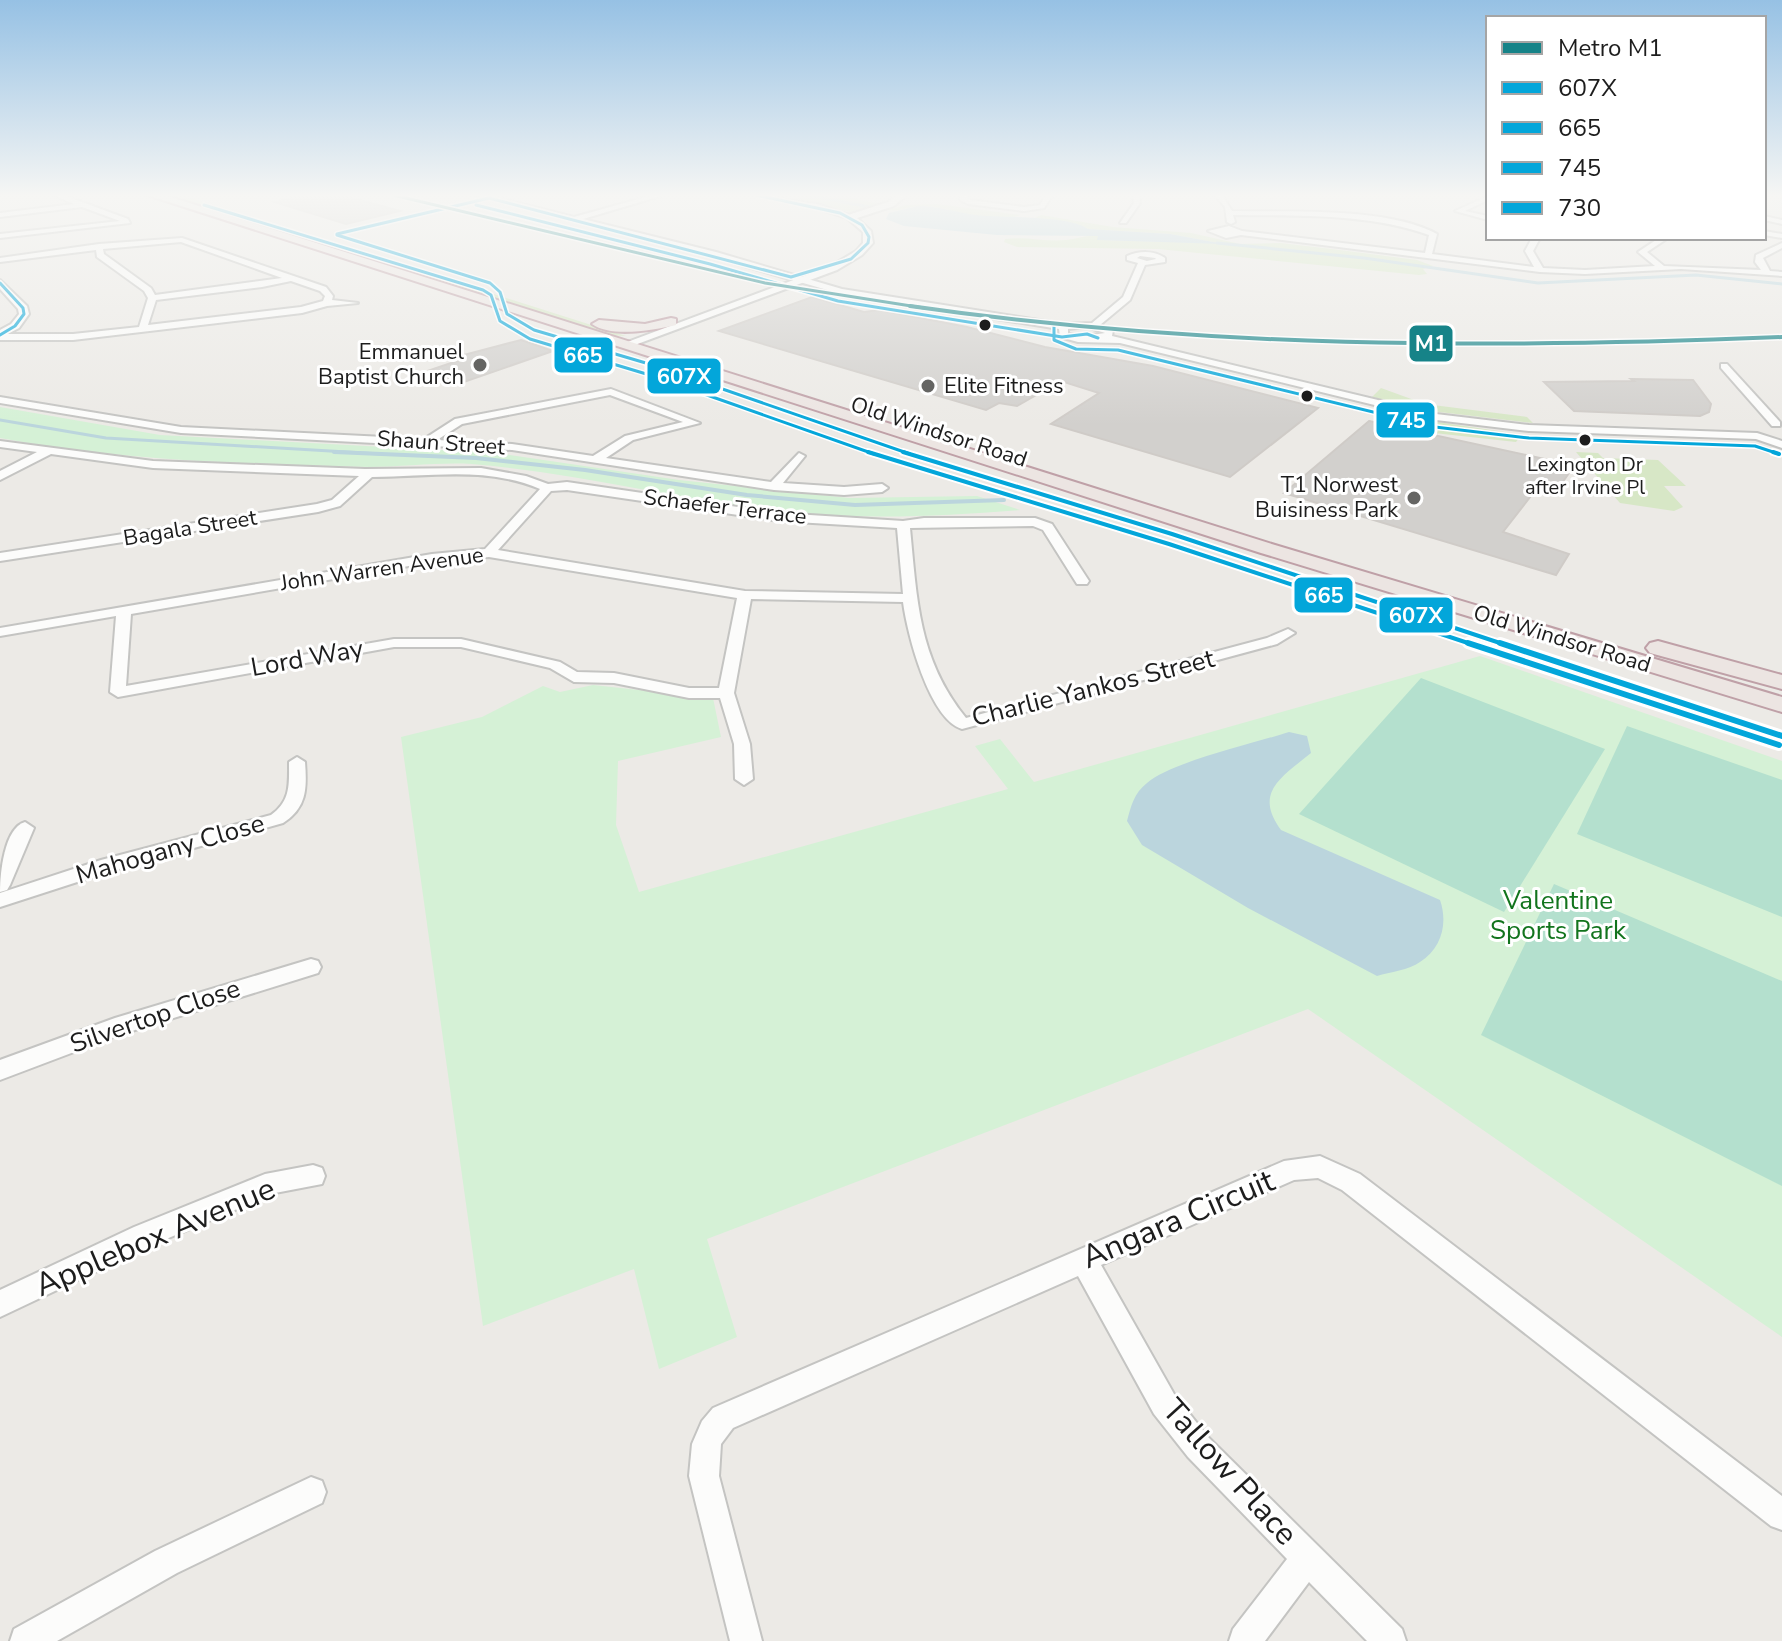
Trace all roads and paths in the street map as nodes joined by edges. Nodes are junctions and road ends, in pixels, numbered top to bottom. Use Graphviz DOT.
graph roads {
  1 [pos="127,272"];
  2 [pos="273,272"];
  3 [pos="404,272"];
  4 [pos="432,272"];
  5 [pos="769,272"];
  6 [pos="817,272"];
  7 [pos="1138,272"];
  8 [pos="1746,272"];
  9 [pos="1768,273"];
  10 [pos="1782,274"];
  11 [pos="291,278"];
  12 [pos="797,279"];
  13 [pos="3,290"];
  14 [pos="152,298"];
  15 [pos="327,303"];
  16 [pos="354,303"];
  17 [pos="695,321"];
  18 [pos="671,322"];
  19 [pos="598,324"];
  20 [pos="1095,325"];
  21 [pos="1064,327"];
  22 [pos="143,328"];
  23 [pos="0,336"];
  24 [pos="1107,337"];
  25 [pos="633,341"];
  26 [pos="667,342"];
  27 [pos="1724,366"];
  28 [pos="0,400"];
  29 [pos="1779,425"];
  30 [pos="1757,436"];
  31 [pos="428,441"];
  32 [pos="0,444"];
  33 [pos="1782,445"];
  34 [pos="47,452"];
  35 [pos="799,456"];
  36 [pos="597,458"];
  37 [pos="369,473"];
  38 [pos="0,476"];
  39 [pos="774,486"];
  40 [pos="547,488"];
  41 [pos="882,488"];
  42 [pos="903,525"];
  43 [pos="489,553"];
  44 [pos="0,557"];
  45 [pos="1082,581"];
  46 [pos="1406,586"];
  47 [pos="745,595"];
  48 [pos="908,598"];
  49 [pos="124,611"];
  50 [pos="0,632"];
  51 [pos="1288,633"];
  52 [pos="1782,682"];
  53 [pos="1782,692"];
  54 [pos="726,693"];
  55 [pos="1782,705"];
  56 [pos="1782,718"];
  57 [pos="297,762"];
  58 [pos="744,779"];
  59 [pos="25,828"];
  60 [pos="0,885"];
  61 [pos="0,900"];
  62 [pos="311,967"];
  63 [pos="0,1070"];
  64 [pos="313,1176"];
  65 [pos="1084,1260"];
  66 [pos="0,1304"];
  67 [pos="311,1492"];
  68 [pos="1782,1515"];
  69 [pos="1308,1557"];
  70 [pos="26,1641"];
  71 [pos="746,1641"];
  72 [pos="1245,1641"];
  73 [pos="1390,1641"];
  1 -- 14 [label="street"];
  2 -- 11 [label="street"];
  3 -- 25 [label="highway, Old Windsor Road"];
  4 -- 19 [label="highway, Old Windsor Road"];
  5 -- 12 [label="street"];
  6 -- 12 [label="street"];
  7 -- 20 [label="street"];
  8 -- 9 [label="street"];
  9 -- 10 [label="street"];
  11 -- 14 [label="street"];
  11 -- 15 [label="street"];
  12 -- 17 [label="street"];
  12 -- 18 [label="street"];
  12 -- 21 [label="street"];
  13 -- 23 [label="street"];
  14 -- 22 [label="street"];
  15 -- 16 [label="street"];
  15 -- 22 [label="street"];
  17 -- 25 [label="street"];
  17 -- 26 [label="street"];
  18 -- 19 [label="highway"];
  18 -- 25 [label="street"];
  19 -- 25 [label="highway, Old Windsor Road"];
  20 -- 21 [label="street"];
  20 -- 24 [label="street"];
  21 -- 24 [label="street"];
  22 -- 23 [label="street"];
  24 -- 30 [label="street"];
  25 -- 46 [label="highway, Old Windsor Road"];
  27 -- 29 [label="street"];
  28 -- 31 [label="street, Shaun Street"];
  29 -- 30 [label="street"];
  30 -- 33 [label="street"];
  31 -- 36 [label="street, Shaun Street"];
  31 -- 36 [label="street"];
  32 -- 34 [label="street, Schaefer Terrace"];
  34 -- 37 [label="street, Schaefer Terrace"];
  34 -- 38 [label="street"];
  35 -- 39 [label="street"];
  36 -- 39 [label="street, Shaun Street"];
  37 -- 40 [label="street, Schaefer Terrace"];
  37 -- 44 [label="street, Bagala Street"];
  39 -- 41 [label="street, Shaun Street"];
  40 -- 42 [label="street, Schaefer Terrace"];
  40 -- 43 [label="street"];
  42 -- 45 [label="street, Schaefer Terrace"];
  42 -- 48 [label="street, Charlie Yankos Street"];
  43 -- 47 [label="street, John Warren Avenue"];
  43 -- 49 [label="street, John Warren Avenue"];
  46 -- 52 [label="highway"];
  46 -- 53 [label="highway, Old Windsor Road"];
  46 -- 55 [label="highway, Old Windsor Road"];
  46 -- 56 [label="highway"];
  47 -- 48 [label="street, John Warren Avenue"];
  47 -- 54 [label="street"];
  48 -- 51 [label="street, Charlie Yankos Street"];
  49 -- 50 [label="street, John Warren Avenue"];
  49 -- 54 [label="street, Lord Way"];
  54 -- 58 [label="street"];
  57 -- 61 [label="street, Mahogany Close"];
  59 -- 60 [label="street"];
  62 -- 63 [label="street, Silvertop Close"];
  64 -- 66 [label="street, Applebox Avenue"];
  65 -- 68 [label="street, Angara Circuit"];
  65 -- 69 [label="street, Tallow Place"];
  65 -- 71 [label="street, Angara Circuit"];
  67 -- 70 [label="street"];
  69 -- 72 [label="street, Tallow Place"];
  69 -- 73 [label="street, Tallow Place"];
}
